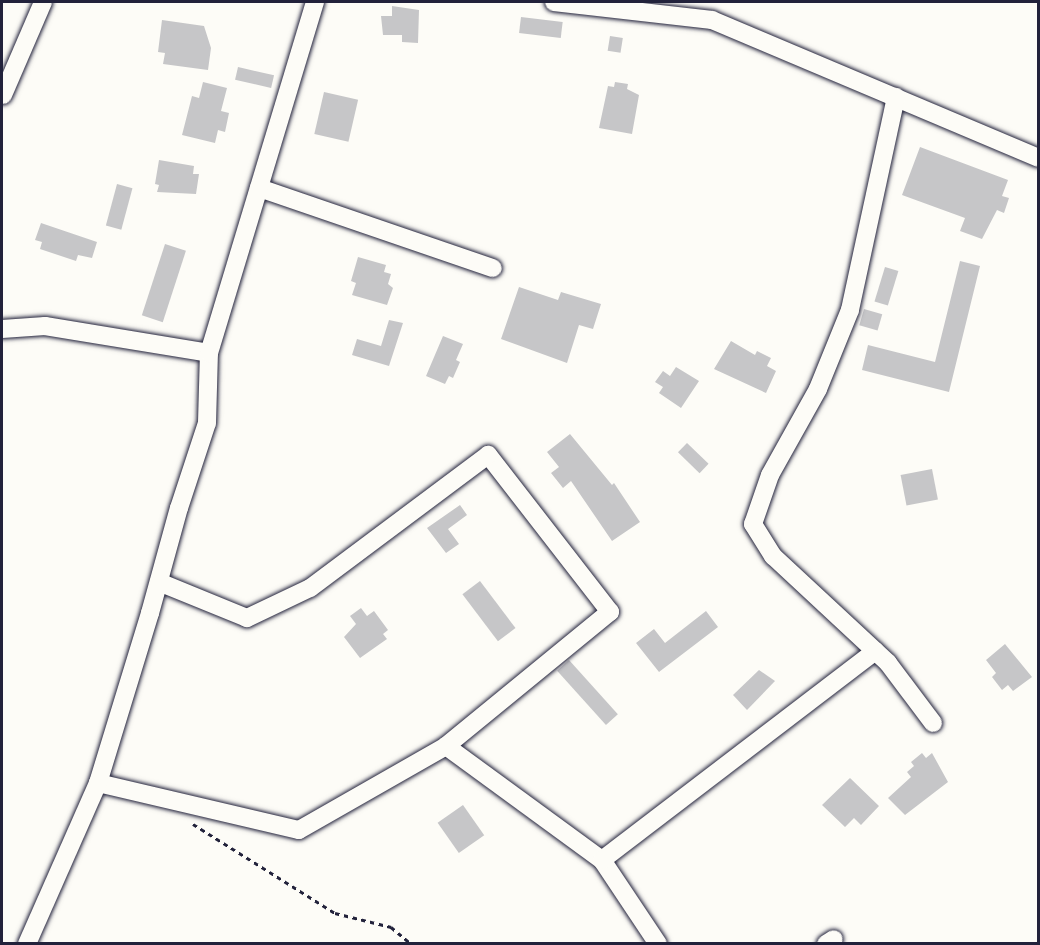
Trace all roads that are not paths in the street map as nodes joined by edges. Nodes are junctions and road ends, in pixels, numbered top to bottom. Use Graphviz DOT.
graph roads {
  1 [pos="43,2"];
  2 [pos="315,2"];
  3 [pos="554,2"];
  4 [pos="3,95"];
  5 [pos="896,98"];
  6 [pos="1038,158"];
  7 [pos="259,188"];
  8 [pos="493,268"];
  9 [pos="2,329"];
  10 [pos="209,353"];
  11 [pos="159,582"];
  12 [pos="875,651"];
  13 [pos="933,723"];
  14 [pos="446,746"];
  15 [pos="98,783"];
  16 [pos="602,860"];
  17 [pos="27,944"];
  18 [pos="658,944"];
  1 -- 4 [label="street"];
  2 -- 7 [label="street"];
  3 -- 5 [label="street"];
  5 -- 6 [label="street"];
  5 -- 12 [label="street"];
  7 -- 8 [label="street"];
  7 -- 10 [label="street"];
  9 -- 10 [label="street"];
  10 -- 11 [label="street"];
  11 -- 14 [label="street"];
  11 -- 15 [label="street"];
  12 -- 13 [label="street"];
  12 -- 16 [label="street"];
  14 -- 15 [label="street"];
  14 -- 16 [label="street"];
  15 -- 17 [label="street"];
  16 -- 18 [label="street"];
}
